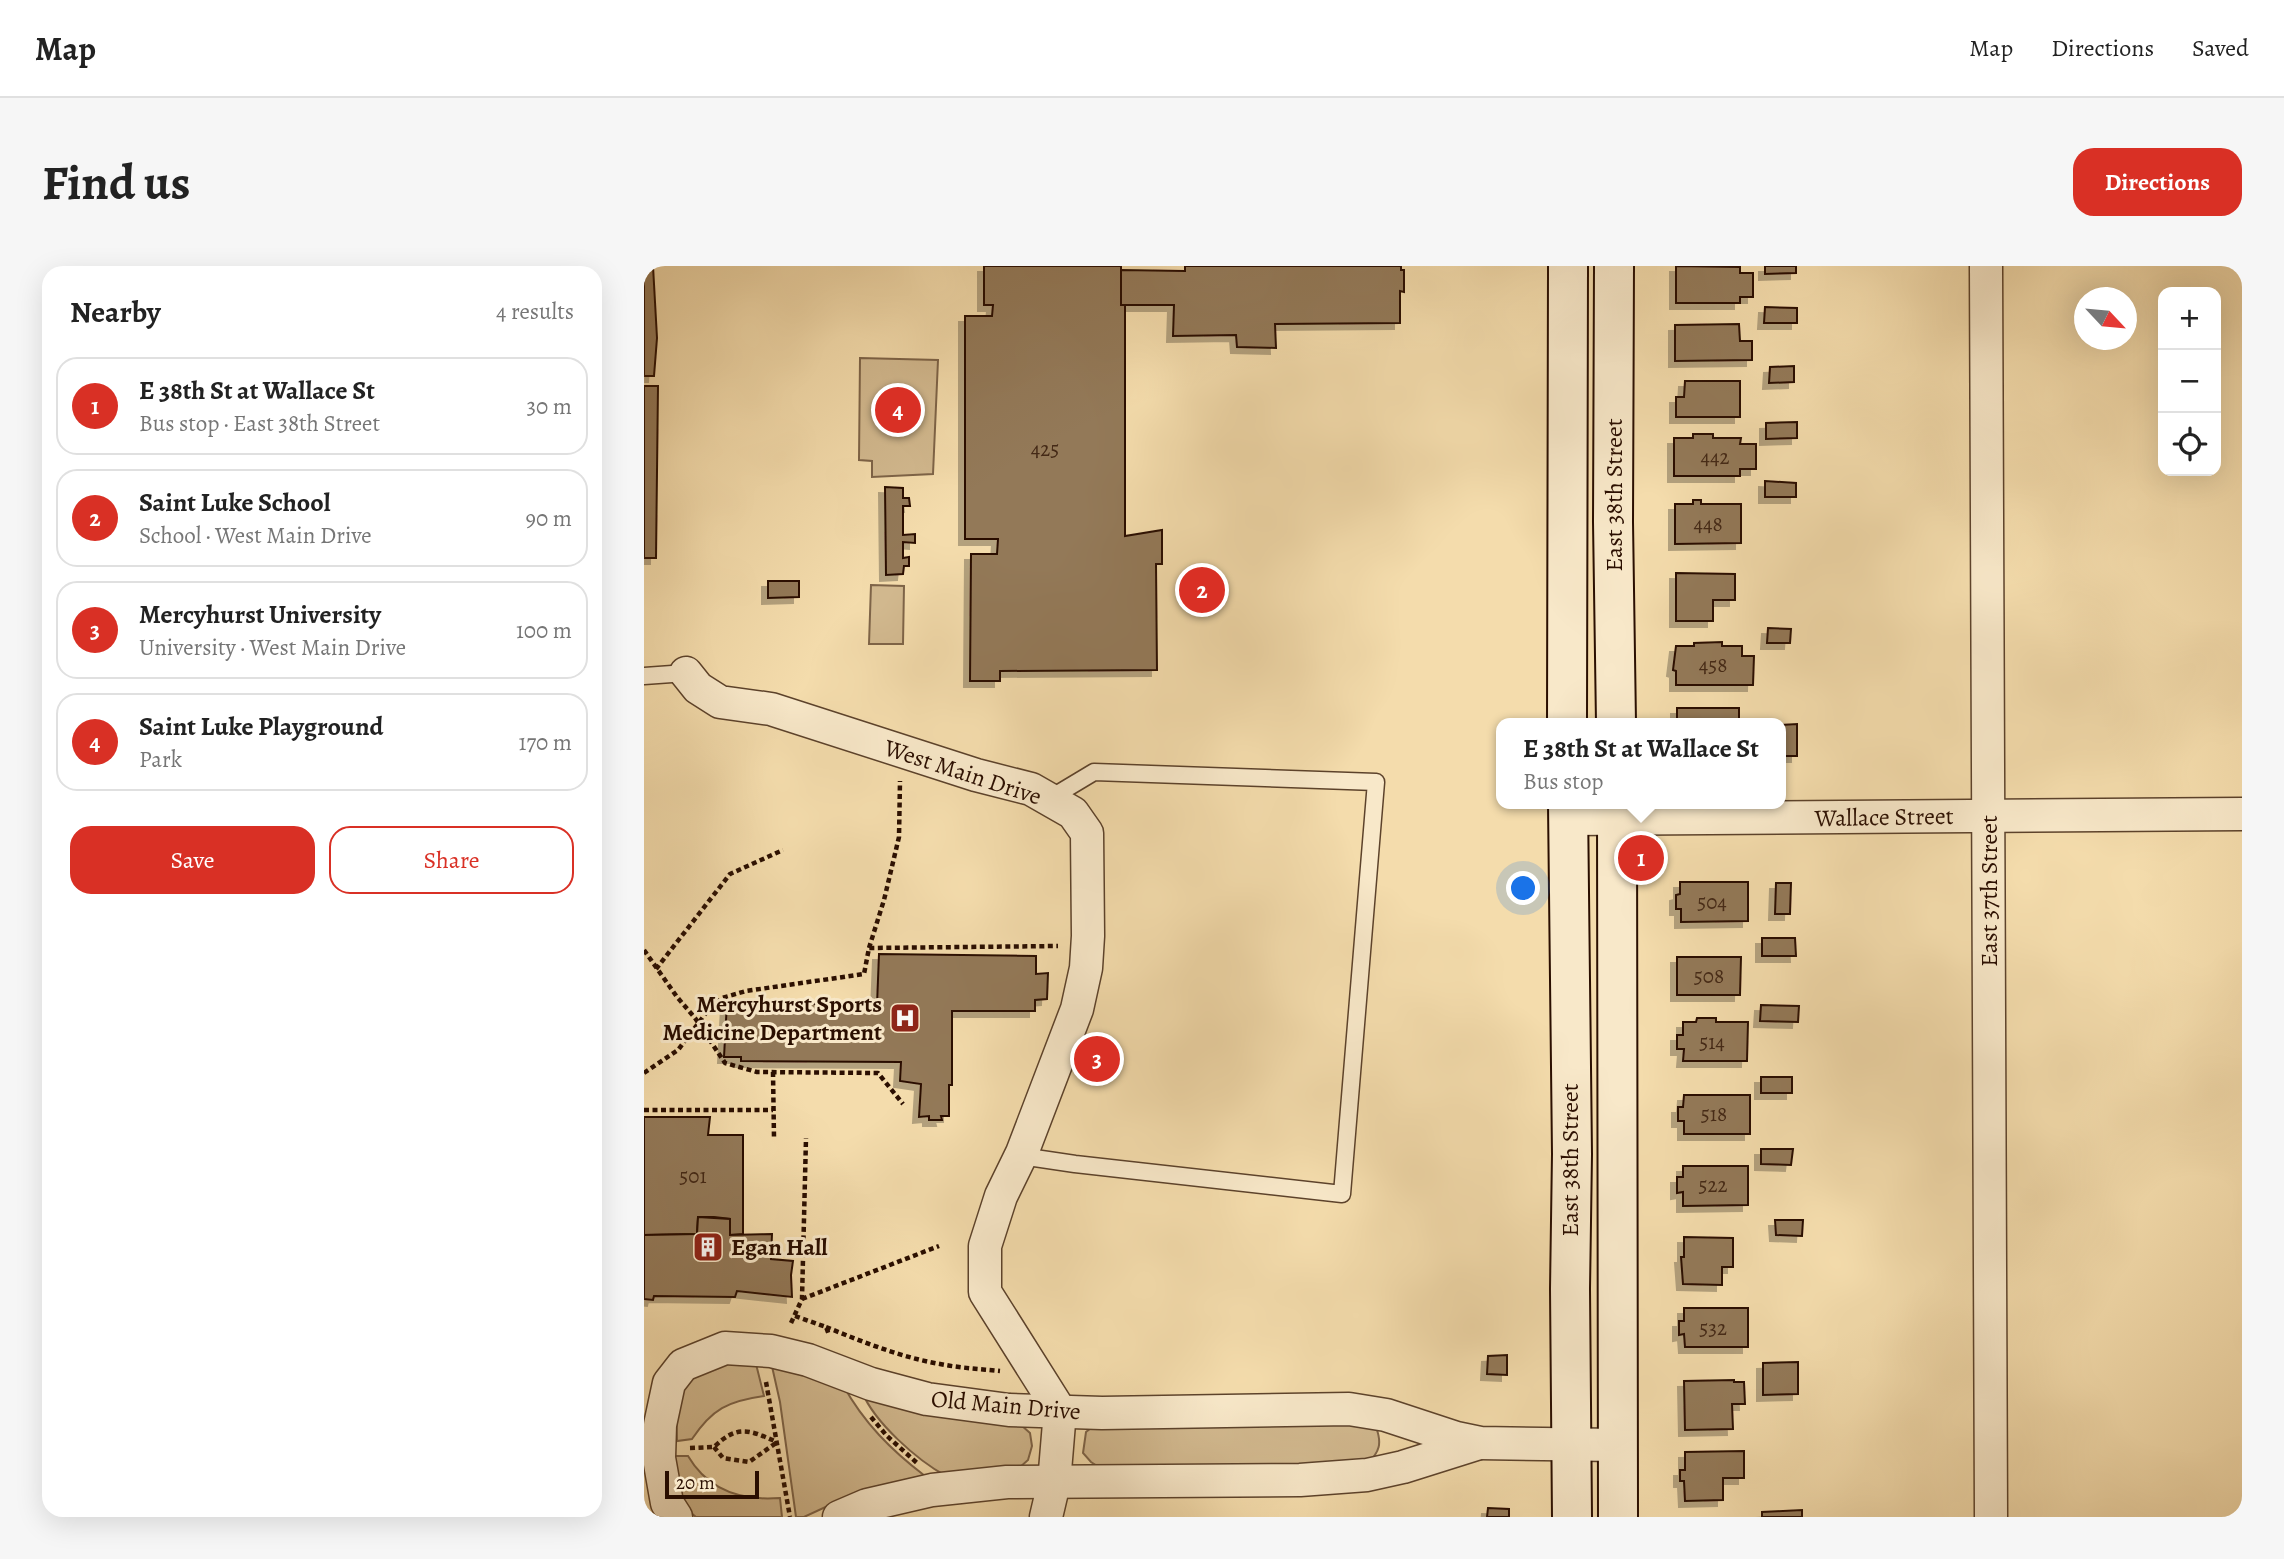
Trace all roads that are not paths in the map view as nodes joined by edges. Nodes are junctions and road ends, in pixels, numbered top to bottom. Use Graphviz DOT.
graph roads {
  1 [pos="1568,266"];
  2 [pos="1614,266"];
  3 [pos="1986,266"];
  4 [pos="686,673"];
  5 [pos="644,676"];
  6 [pos="1567,718"];
  7 [pos="1616,718"];
  8 [pos="1049,799"];
  9 [pos="1568,811"];
  10 [pos="1617,812"];
  11 [pos="2242,814"];
  12 [pos="1989,817"];
  13 [pos="1021,1156"];
  14 [pos="1060,1411"];
  15 [pos="1480,1443"];
  16 [pos="1618,1445"];
  17 [pos="1572,1446"];
  18 [pos="1054,1483"];
  19 [pos="669,1513"];
  20 [pos="839,1517"];
  21 [pos="1045,1517"];
  22 [pos="1572,1517"];
  23 [pos="1618,1517"];
  24 [pos="1991,1517"];
  1 -- 6 [label="main road, East 38th Street"];
  2 -- 7 [label="main road, East 38th Street"];
  3 -- 12 [label="street, East 37th Street"];
  4 -- 5 [label="lane"];
  4 -- 8 [label="street, West Main Drive"];
  8 -- 13 [label="street, West Main Drive"];
  8 -- 13 [label="lane"];
  9 -- 10 [label="street, Wallace Street"];
  9 -- 17 [label="main road, East 38th Street"];
  10 -- 12 [label="street, Wallace Street"];
  10 -- 16 [label="main road, East 38th Street"];
  11 -- 12 [label="street, Wallace Street"];
  12 -- 24 [label="street, East 37th Street"];
  13 -- 14 [label="street, West Main Drive"];
  14 -- 15 [label="street, Old Main Drive"];
  14 -- 18 [label="street"];
  14 -- 19 [label="street, Old Main Drive"];
  15 -- 17 [label="street, Old Main Drive"];
  15 -- 18 [label="street, Old Main Drive"];
  16 -- 17 [label="street, Old Main Drive"];
  16 -- 23 [label="main road, East 38th Street"];
  17 -- 22 [label="main road, East 38th Street"];
  18 -- 20 [label="street, Old Main Drive"];
  18 -- 21 [label="street"];
}
